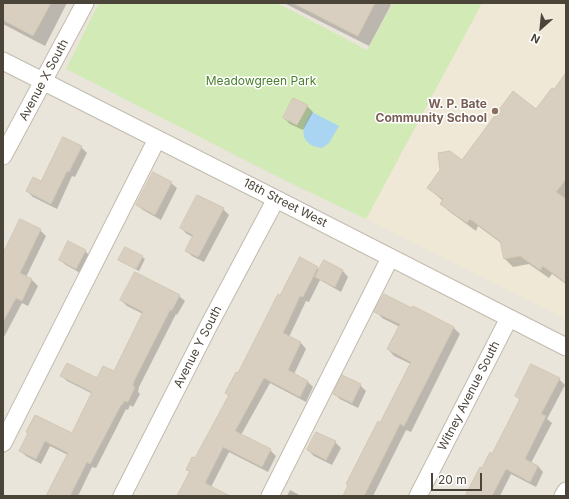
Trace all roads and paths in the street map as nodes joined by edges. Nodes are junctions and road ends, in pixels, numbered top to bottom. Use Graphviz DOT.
graph roads {
  1 [pos="85,3"];
  2 [pos="3,61"];
  3 [pos="43,82"];
  4 [pos="157,139"];
  5 [pos="3,156"];
  6 [pos="276,199"];
  7 [pos="390,258"];
  8 [pos="509,318"];
  9 [pos="566,347"];
  10 [pos="3,443"];
  11 [pos="566,491"];
  12 [pos="122,496"];
  13 [pos="270,496"];
  14 [pos="418,496"];
  15 [pos="563,496"];
  1 -- 3 [label="street, Avenue X South"];
  2 -- 3 [label="street, 18th Street West"];
  3 -- 4 [label="street, 18th Street West"];
  3 -- 5 [label="street, Avenue X South"];
  4 -- 6 [label="street, 18th Street West"];
  4 -- 10 [label="street"];
  6 -- 7 [label="street, 18th Street West"];
  6 -- 12 [label="street, Avenue Y South"];
  7 -- 8 [label="street, 18th Street West"];
  7 -- 13 [label="street"];
  8 -- 9 [label="street, 18th Street West"];
  8 -- 14 [label="street, Witney Avenue South"];
  11 -- 15 [label="street"];
}
